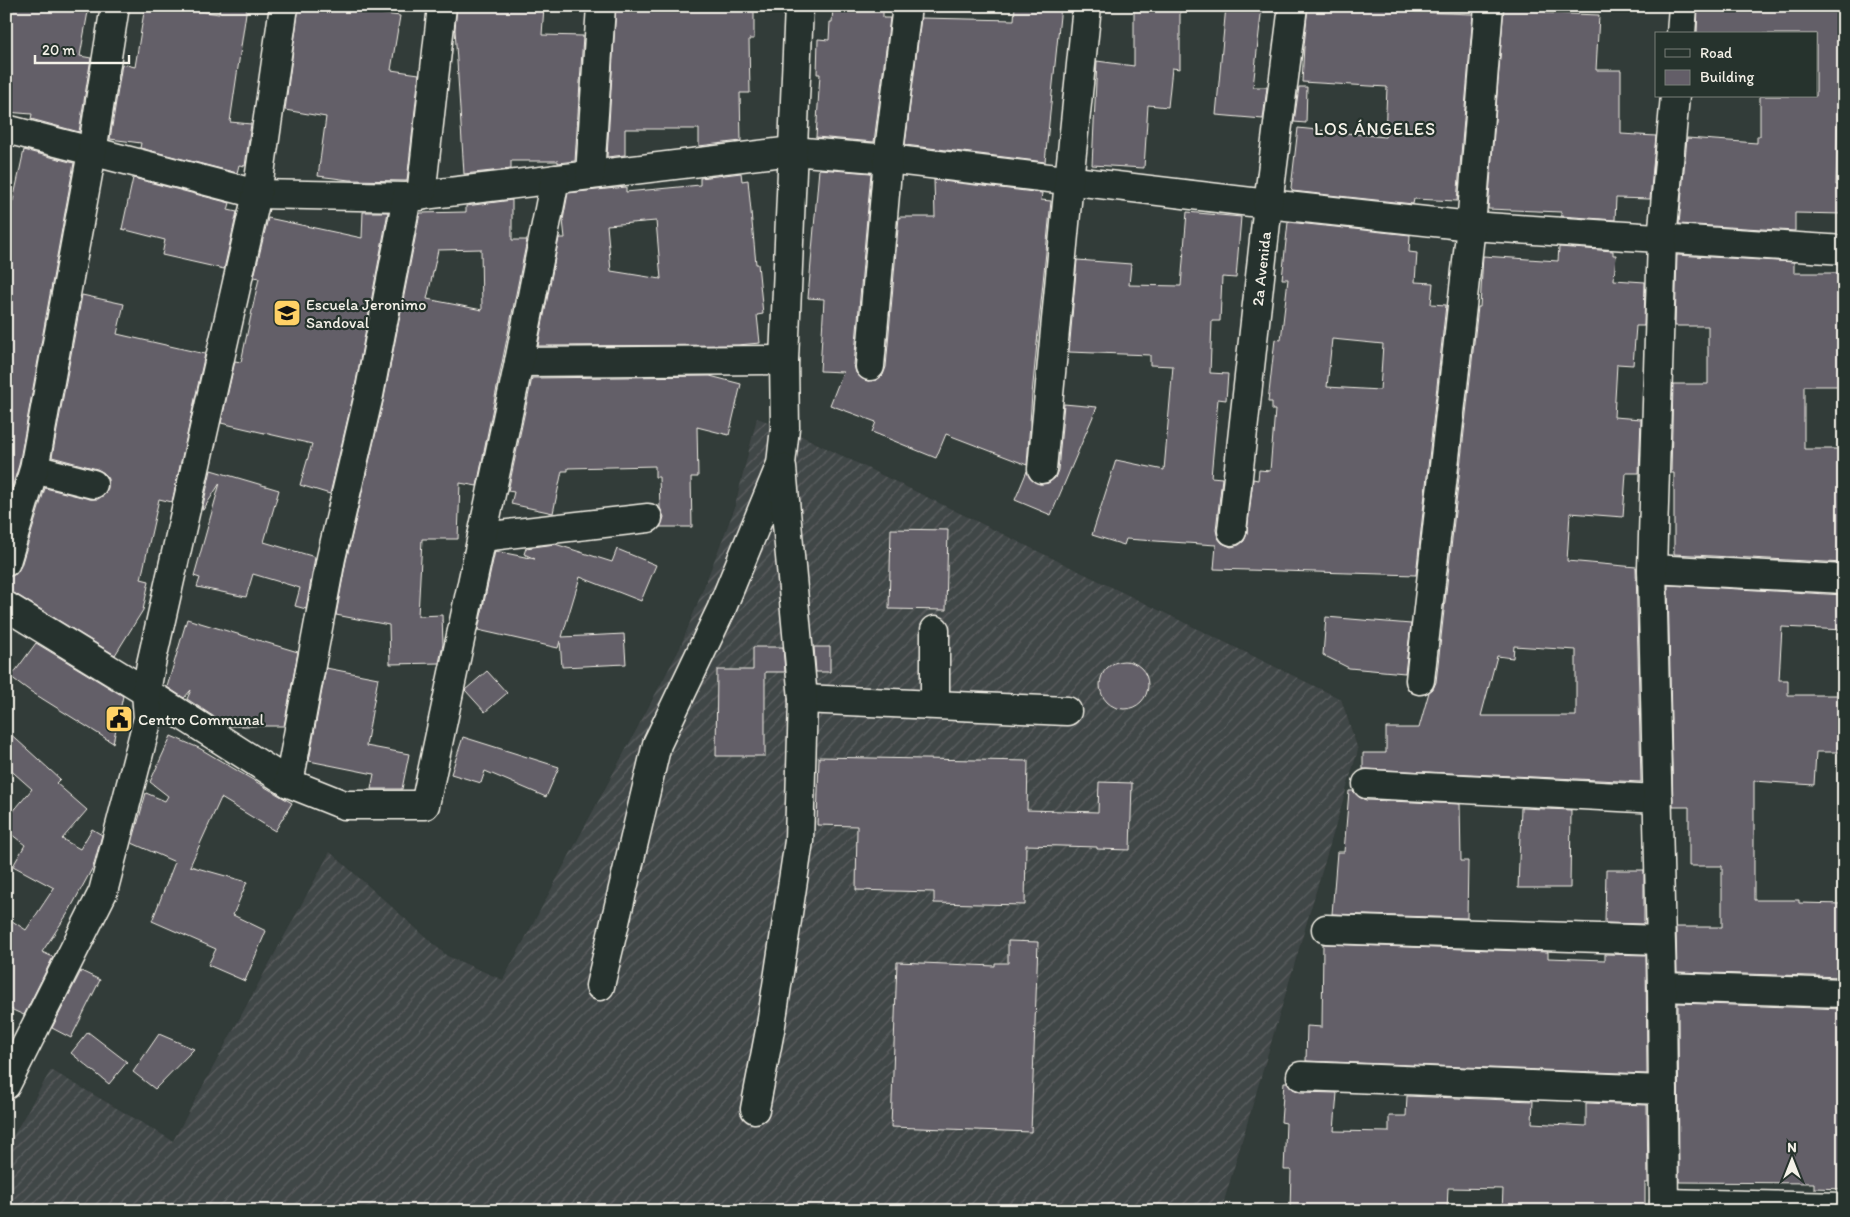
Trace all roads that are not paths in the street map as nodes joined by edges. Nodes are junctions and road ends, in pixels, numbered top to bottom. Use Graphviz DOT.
graph roads {
  1 [pos="115,6"];
  2 [pos="284,6"];
  3 [pos="442,6"];
  4 [pos="601,6"];
  5 [pos="799,6"];
  6 [pos="906,6"];
  7 [pos="1087,6"];
  8 [pos="1293,6"];
  9 [pos="1489,6"];
  10 [pos="1683,6"];
  11 [pos="1681,32"];
  12 [pos="1675,98"];
  13 [pos="6,130"];
  14 [pos="792,151"];
  15 [pos="92,152"];
  16 [pos="888,159"];
  17 [pos="590,175"];
  18 [pos="555,179"];
  19 [pos="1069,181"];
  20 [pos="257,194"];
  21 [pos="414,196"];
  22 [pos="1268,204"];
  23 [pos="1471,226"];
  24 [pos="1662,239"];
  25 [pos="1844,250"];
  26 [pos="784,360"];
  27 [pos="519,362"];
  28 [pos="870,366"];
  29 [pos="781,464"];
  30 [pos="34,469"];
  31 [pos="1042,469"];
  32 [pos="93,484"];
  33 [pos="648,518"];
  34 [pos="1232,531"];
  35 [pos="482,537"];
  36 [pos="6,562"];
  37 [pos="1652,569"];
  38 [pos="1844,579"];
  39 [pos="6,606"];
  40 [pos="935,630"];
  41 [pos="1420,680"];
  42 [pos="146,692"];
  43 [pos="803,699"];
  44 [pos="935,704"];
  45 [pos="1067,710"];
  46 [pos="289,783"];
  47 [pos="1367,784"];
  48 [pos="1658,799"];
  49 [pos="1326,928"];
  50 [pos="1660,940"];
  51 [pos="600,986"];
  52 [pos="1662,987"];
  53 [pos="1844,993"];
  54 [pos="1301,1076"];
  55 [pos="6,1085"];
  56 [pos="1663,1090"];
  57 [pos="755,1109"];
  58 [pos="1664,1207"];
  59 [pos="1844,1207"];
  1 -- 15 [label="street"];
  2 -- 20 [label="street"];
  3 -- 21 [label="street"];
  4 -- 17 [label="street"];
  5 -- 14 [label="street"];
  6 -- 16 [label="street"];
  7 -- 19 [label="street"];
  8 -- 22 [label="street, 2a Avenida"];
  9 -- 23 [label="street"];
  10 -- 11 [label="street"];
  12 -- 24 [label="street"];
  13 -- 15 [label="street"];
  14 -- 16 [label="street"];
  14 -- 17 [label="street"];
  14 -- 26 [label="street"];
  15 -- 20 [label="street"];
  15 -- 30 [label="street"];
  16 -- 19 [label="street"];
  16 -- 28 [label="street"];
  17 -- 18 [label="street"];
  18 -- 21 [label="street"];
  18 -- 27 [label="street"];
  19 -- 22 [label="street"];
  19 -- 31 [label="street"];
  20 -- 21 [label="street"];
  20 -- 42 [label="street"];
  21 -- 46 [label="street"];
  22 -- 23 [label="street"];
  22 -- 34 [label="street, 2a Avenida"];
  23 -- 24 [label="street"];
  23 -- 41 [label="street"];
  24 -- 25 [label="street"];
  24 -- 37 [label="street"];
  26 -- 27 [label="street"];
  26 -- 29 [label="street"];
  27 -- 35 [label="street"];
  29 -- 43 [label="street"];
  29 -- 51 [label="street"];
  30 -- 32 [label="street"];
  30 -- 36 [label="street"];
  33 -- 35 [label="street"];
  35 -- 46 [label="street"];
  37 -- 38 [label="street"];
  37 -- 48 [label="street"];
  39 -- 42 [label="street"];
  40 -- 44 [label="street"];
  42 -- 46 [label="street"];
  42 -- 55 [label="street"];
  43 -- 44 [label="street"];
  43 -- 57 [label="street"];
  44 -- 45 [label="street"];
  47 -- 48 [label="street"];
  48 -- 50 [label="street"];
  49 -- 50 [label="street"];
  50 -- 52 [label="street"];
  52 -- 53 [label="street"];
  52 -- 56 [label="street"];
  54 -- 56 [label="street"];
  56 -- 58 [label="street"];
  58 -- 59 [label="street"];
}
